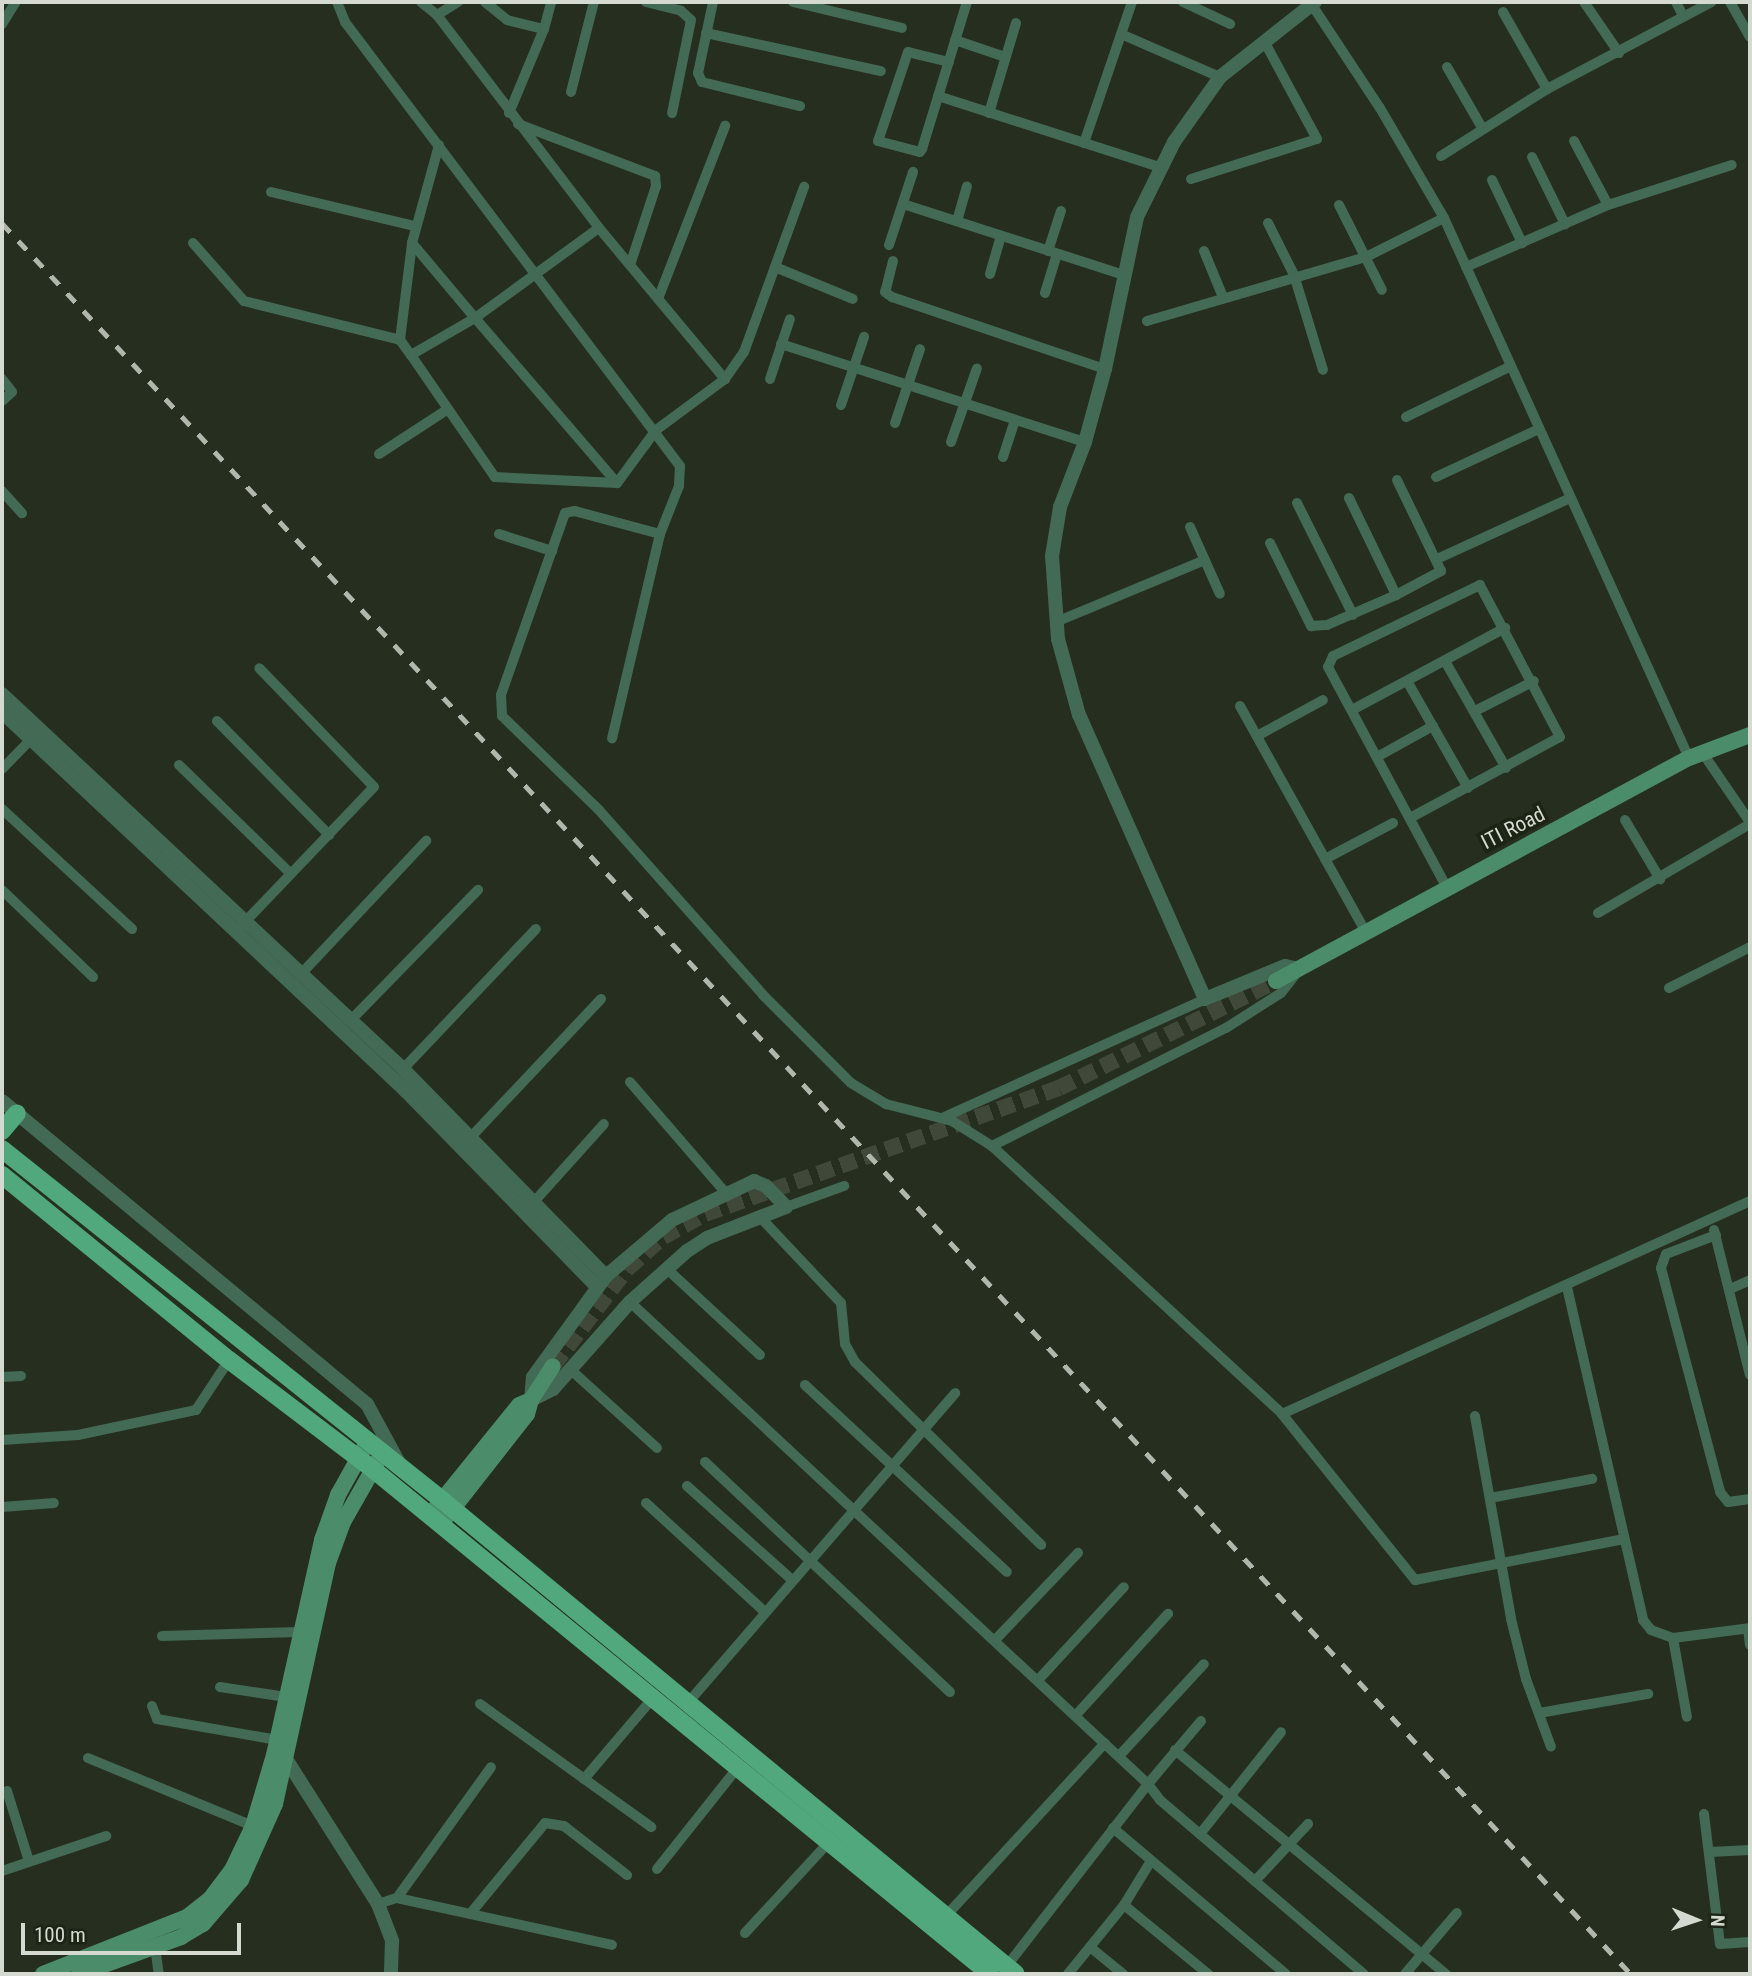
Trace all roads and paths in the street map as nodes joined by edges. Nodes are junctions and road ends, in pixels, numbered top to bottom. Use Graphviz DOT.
graph roads {
  1 [pos="16,2"];
  2 [pos="338,2"];
  3 [pos="421,2"];
  4 [pos="458,2"];
  5 [pos="485,2"];
  6 [pos="551,2"];
  7 [pos="594,2"];
  8 [pos="646,2"];
  9 [pos="713,2"];
  10 [pos="793,2"];
  11 [pos="967,2"];
  12 [pos="1132,2"];
  13 [pos="1183,2"];
  14 [pos="1584,2"];
  15 [pos="1676,2"];
  16 [pos="1711,2"];
  17 [pos="1730,2"];
  18 [pos="665,4"];
  19 [pos="1196,4"];
  20 [pos="1314,4"];
  21 [pos="1503,12"];
  22 [pos="437,15"];
  23 [pos="1682,16"];
  24 [pos="1016,23"];
  25 [pos="2,24"];
  26 [pos="1230,24"];
  27 [pos="902,28"];
  28 [pos="544,29"];
  29 [pos="706,33"];
  30 [pos="1121,34"];
  31 [pos="1750,37"];
  32 [pos="956,40"];
  33 [pos="1264,41"];
  34 [pos="1619,53"];
  35 [pos="1005,57"];
  36 [pos="949,62"];
  37 [pos="1447,67"];
  38 [pos="881,71"];
  39 [pos="1220,77"];
  40 [pos="1547,89"];
  41 [pos="571,92"];
  42 [pos="938,96"];
  43 [pos="800,106"];
  44 [pos="509,113"];
  45 [pos="672,113"];
  46 [pos="989,113"];
  47 [pos="518,124"];
  48 [pos="725,125"];
  49 [pos="1481,126"];
  50 [pos="1574,141"];
  51 [pos="1084,143"];
  52 [pos="439,145"];
  53 [pos="1441,156"];
  54 [pos="1532,157"];
  55 [pos="1732,164"];
  56 [pos="1161,168"];
  57 [pos="913,172"];
  58 [pos="1191,179"];
  59 [pos="1492,180"];
  60 [pos="967,186"];
  61 [pos="804,187"];
  62 [pos="271,192"];
  63 [pos="903,204"];
  64 [pos="1339,205"];
  65 [pos="1608,205"];
  66 [pos="1062,211"];
  67 [pos="1444,218"];
  68 [pos="957,221"];
  69 [pos="1268,223"];
  70 [pos="1565,224"];
  71 [pos="415,226"];
  72 [pos="599,228"];
  73 [pos="1001,236"];
  74 [pos="193,243"];
  75 [pos="412,243"];
  76 [pos="1522,243"];
  77 [pos="889,245"];
  78 [pos="1203,251"];
  79 [pos="1053,252"];
  80 [pos="1366,257"];
  81 [pos="893,261"];
  82 [pos="630,265"];
  83 [pos="775,267"];
  84 [pos="1466,267"];
  85 [pos="538,274"];
  86 [pos="990,274"];
  87 [pos="1124,275"];
  88 [pos="1294,275"];
  89 [pos="1382,290"];
  90 [pos="1045,293"];
  91 [pos="1223,297"];
  92 [pos="658,299"];
  93 [pos="853,299"];
  94 [pos="475,318"];
  95 [pos="790,319"];
  96 [pos="1147,321"];
  97 [pos="864,337"];
  98 [pos="400,340"];
  99 [pos="781,344"];
  100 [pos="920,349"];
  101 [pos="411,355"];
  102 [pos="1509,367"];
  103 [pos="854,368"];
  104 [pos="977,368"];
  105 [pos="1105,369"];
  106 [pos="1322,370"];
  107 [pos="2,379"];
  108 [pos="725,379"];
  109 [pos="770,379"];
  110 [pos="908,385"];
  111 [pos="2,401"];
  112 [pos="964,403"];
  113 [pos="841,405"];
  114 [pos="448,410"];
  115 [pos="1406,417"];
  116 [pos="1015,420"];
  117 [pos="895,423"];
  118 [pos="1539,429"];
  119 [pos="656,430"];
  120 [pos="951,442"];
  121 [pos="1085,442"];
  122 [pos="379,454"];
  123 [pos="1003,457"];
  124 [pos="1436,477"];
  125 [pos="1397,480"];
  126 [pos="617,483"];
  127 [pos="2,491"];
  128 [pos="1349,498"];
  129 [pos="1570,498"];
  130 [pos="1297,503"];
  131 [pos="22,513"];
  132 [pos="1190,527"];
  133 [pos="499,534"];
  134 [pos="660,534"];
  135 [pos="1270,543"];
  136 [pos="552,551"];
  137 [pos="1205,559"];
  138 [pos="1437,559"];
  139 [pos="1220,594"];
  140 [pos="1396,595"];
  141 [pos="1353,615"];
  142 [pos="1056,622"];
  143 [pos="1505,628"];
  144 [pos="1445,661"];
  145 [pos="259,668"];
  146 [pos="1407,681"];
  147 [pos="1534,681"];
  148 [pos="2,694"];
  149 [pos="1323,700"];
  150 [pos="1240,706"];
  151 [pos="1352,710"];
  152 [pos="1475,711"];
  153 [pos="2,712"];
  154 [pos="217,721"];
  155 [pos="1433,726"];
  156 [pos="36,734"];
  157 [pos="1257,736"];
  158 [pos="1750,736"];
  159 [pos="612,738"];
  160 [pos="1696,755"];
  161 [pos="1377,757"];
  162 [pos="179,765"];
  163 [pos="1506,768"];
  164 [pos="2,769"];
  165 [pos="1468,788"];
  166 [pos="2,809"];
  167 [pos="1410,818"];
  168 [pos="1625,820"];
  169 [pos="1393,823"];
  170 [pos="1750,823"];
  171 [pos="329,835"];
  172 [pos="426,841"];
  173 [pos="1325,859"];
  174 [pos="291,874"];
  175 [pos="1660,879"];
  176 [pos="1447,886"];
  177 [pos="2,890"];
  178 [pos="478,890"];
  179 [pos="1598,913"];
  180 [pos="241,926"];
  181 [pos="132,929"];
  182 [pos="536,929"];
  183 [pos="1365,931"];
  184 [pos="1750,947"];
  185 [pos="1300,969"];
  186 [pos="301,974"];
  187 [pos="93,977"];
  188 [pos="1276,981"];
  189 [pos="1669,988"];
  190 [pos="601,999"];
  191 [pos="1205,999"];
  192 [pos="351,1020"];
  193 [pos="403,1069"];
  194 [pos="630,1082"];
  195 [pos="2,1101"];
  196 [pos="17,1113"];
  197 [pos="942,1118"];
  198 [pos="604,1124"];
  199 [pos="2,1131"];
  200 [pos="470,1138"];
  201 [pos="992,1146"];
  202 [pos="2,1149"];
  203 [pos="2,1175"];
  204 [pos="844,1186"];
  205 [pos="725,1192"];
  206 [pos="1750,1201"];
  207 [pos="533,1203"];
  208 [pos="786,1207"];
  209 [pos="760,1217"];
  210 [pos="1712,1220"];
  211 [pos="1716,1236"];
  212 [pos="666,1268"];
  213 [pos="607,1276"];
  214 [pos="1750,1280"];
  215 [pos="597,1287"];
  216 [pos="1567,1287"];
  217 [pos="1730,1289"];
  218 [pos="630,1302"];
  219 [pos="760,1355"];
  220 [pos="229,1360"];
  221 [pos="553,1366"];
  222 [pos="571,1370"];
  223 [pos="1750,1375"];
  224 [pos="21,1376"];
  225 [pos="2,1377"];
  226 [pos="805,1385"];
  227 [pos="955,1393"];
  228 [pos="531,1400"];
  229 [pos="1282,1415"];
  230 [pos="1475,1416"];
  231 [pos="922,1429"];
  232 [pos="2,1440"];
  233 [pos="368,1440"];
  234 [pos="657,1448"];
  235 [pos="383,1452"];
  236 [pos="358,1458"];
  237 [pos="705,1462"];
  238 [pos="890,1465"];
  239 [pos="401,1467"];
  240 [pos="374,1470"];
  241 [pos="1592,1479"];
  242 [pos="687,1486"];
  243 [pos="1490,1498"];
  244 [pos="1750,1499"];
  245 [pos="54,1503"];
  246 [pos="646,1503"];
  247 [pos="447,1504"];
  248 [pos="2,1507"];
  249 [pos="853,1507"];
  250 [pos="435,1520"];
  251 [pos="1624,1539"];
  252 [pos="1041,1545"];
  253 [pos="1078,1553"];
  254 [pos="809,1559"];
  255 [pos="1502,1563"];
  256 [pos="1007,1572"];
  257 [pos="792,1580"];
  258 [pos="1124,1587"];
  259 [pos="765,1612"];
  260 [pos="1168,1614"];
  261 [pos="1749,1629"];
  262 [pos="300,1632"];
  263 [pos="162,1636"];
  264 [pos="1673,1638"];
  265 [pos="996,1639"];
  266 [pos="1750,1645"];
  267 [pos="1204,1664"];
  268 [pos="1039,1679"];
  269 [pos="220,1687"];
  270 [pos="950,1692"];
  271 [pos="1648,1694"];
  272 [pos="286,1697"];
  273 [pos="653,1698"];
  274 [pos="480,1704"];
  275 [pos="686,1705"];
  276 [pos="152,1706"];
  277 [pos="1539,1713"];
  278 [pos="1076,1715"];
  279 [pos="1686,1717"];
  280 [pos="1201,1721"];
  281 [pos="1281,1732"];
  282 [pos="1105,1743"];
  283 [pos="1551,1747"];
  284 [pos="1175,1750"];
  285 [pos="279,1751"];
  286 [pos="1119,1756"];
  287 [pos="88,1758"];
  288 [pos="491,1767"];
  289 [pos="738,1767"];
  290 [pos="584,1779"];
  291 [pos="1148,1784"];
  292 [pos="7,1791"];
  293 [pos="1231,1799"];
  294 [pos="1704,1814"];
  295 [pos="1308,1824"];
  296 [pos="253,1826"];
  297 [pos="651,1827"];
  298 [pos="1113,1828"];
  299 [pos="1200,1834"];
  300 [pos="106,1836"];
  301 [pos="829,1842"];
  302 [pos="1288,1846"];
  303 [pos="1750,1850"];
  304 [pos="1710,1852"];
  305 [pos="29,1861"];
  306 [pos="1151,1861"];
  307 [pos="657,1869"];
  308 [pos="2,1871"];
  309 [pos="627,1875"];
  310 [pos="1255,1881"];
  311 [pos="397,1898"];
  312 [pos="378,1904"];
  313 [pos="1124,1905"];
  314 [pos="1457,1913"];
  315 [pos="471,1914"];
  316 [pos="945,1917"];
  317 [pos="745,1933"];
  318 [pos="1750,1942"];
  319 [pos="612,1945"];
  320 [pos="155,1947"];
  321 [pos="1090,1947"];
  322 [pos="1422,1954"];
  323 [pos="1195,1963"];
  324 [pos="117,1968"];
  325 [pos="1011,1970"];
  326 [pos="43,1974"];
  327 [pos="79,1974"];
  328 [pos="159,1974"];
  329 [pos="391,1974"];
  330 [pos="990,1974"];
  331 [pos="1068,1974"];
  332 [pos="1123,1974"];
  333 [pos="1186,1974"];
  334 [pos="1208,1974"];
  335 [pos="1286,1974"];
  336 [pos="1364,1974"];
  337 [pos="1405,1974"];
  338 [pos="1446,1974"];
  1 -- 25 [label="street"];
  2 -- 52 [label="street"];
  3 -- 22 [label="street"];
  4 -- 22 [label="street"];
  5 -- 28 [label="street"];
  6 -- 28 [label="street"];
  7 -- 41 [label="street"];
  8 -- 18 [label="street"];
  9 -- 29 [label="street"];
  10 -- 27 [label="street"];
  11 -- 32 [label="street"];
  12 -- 30 [label="street"];
  13 -- 19 [label="street"];
  14 -- 34 [label="street"];
  15 -- 23 [label="street"];
  16 -- 23 [label="street"];
  17 -- 31 [label="street"];
  18 -- 45 [label="street"];
  19 -- 26 [label="street"];
  20 -- 33 [label="street"];
  20 -- 67 [label="street"];
  21 -- 40 [label="street"];
  22 -- 44 [label="street"];
  23 -- 34 [label="street"];
  24 -- 35 [label="street"];
  28 -- 44 [label="street"];
  29 -- 38 [label="street"];
  29 -- 43 [label="street"];
  30 -- 39 [label="street"];
  30 -- 51 [label="street"];
  32 -- 35 [label="street"];
  32 -- 36 [label="street"];
  33 -- 39 [label="street"];
  33 -- 58 [label="street"];
  34 -- 40 [label="street"];
  35 -- 46 [label="street"];
  36 -- 42 [label="street"];
  36 -- 42 [label="street"];
  37 -- 49 [label="street"];
  39 -- 56 [label="street"];
  40 -- 49 [label="street"];
  42 -- 46 [label="street"];
  44 -- 47 [label="street"];
  46 -- 51 [label="street"];
  47 -- 72 [label="street"];
  47 -- 82 [label="street"];
  48 -- 92 [label="street"];
  49 -- 53 [label="street"];
  50 -- 65 [label="street"];
  51 -- 56 [label="street"];
  52 -- 71 [label="street"];
  52 -- 85 [label="street"];
  54 -- 70 [label="street"];
  55 -- 65 [label="street"];
  56 -- 87 [label="street"];
  57 -- 63 [label="street"];
  59 -- 76 [label="street"];
  60 -- 68 [label="street"];
  61 -- 83 [label="street"];
  62 -- 71 [label="street"];
  63 -- 68 [label="street"];
  63 -- 77 [label="street"];
  64 -- 80 [label="street"];
  65 -- 70 [label="street"];
  66 -- 79 [label="street"];
  67 -- 80 [label="street"];
  67 -- 84 [label="street"];
  68 -- 73 [label="street"];
  69 -- 88 [label="street"];
  70 -- 76 [label="street"];
  71 -- 75 [label="street"];
  72 -- 82 [label="street"];
  72 -- 85 [label="street"];
  73 -- 79 [label="street"];
  73 -- 86 [label="street"];
  74 -- 98 [label="street"];
  75 -- 94 [label="street"];
  75 -- 98 [label="street"];
  76 -- 84 [label="street"];
  78 -- 91 [label="street"];
  79 -- 87 [label="street"];
  79 -- 90 [label="street"];
  80 -- 88 [label="street"];
  80 -- 89 [label="street"];
  81 -- 105 [label="street"];
  82 -- 92 [label="street"];
  83 -- 93 [label="street"];
  83 -- 108 [label="street"];
  84 -- 102 [label="street"];
  85 -- 94 [label="street"];
  85 -- 119 [label="street"];
  87 -- 105 [label="street"];
  88 -- 91 [label="street"];
  88 -- 106 [label="street"];
  91 -- 96 [label="street"];
  92 -- 108 [label="street"];
  94 -- 101 [label="street"];
  94 -- 126 [label="street"];
  95 -- 99 [label="street"];
  97 -- 103 [label="street"];
  98 -- 101 [label="street"];
  99 -- 103 [label="street"];
  99 -- 109 [label="street"];
  100 -- 110 [label="street"];
  101 -- 114 [label="street"];
  102 -- 115 [label="street"];
  102 -- 118 [label="street"];
  103 -- 110 [label="street"];
  103 -- 113 [label="street"];
  104 -- 112 [label="street"];
  105 -- 121 [label="street"];
  107 -- 111 [label="street"];
  108 -- 119 [label="street"];
  110 -- 112 [label="street"];
  110 -- 117 [label="street"];
  112 -- 116 [label="street"];
  112 -- 120 [label="street"];
  114 -- 122 [label="street"];
  114 -- 126 [label="street"];
  116 -- 121 [label="street"];
  116 -- 123 [label="street"];
  118 -- 124 [label="street"];
  118 -- 129 [label="street"];
  119 -- 126 [label="street"];
  119 -- 134 [label="street"];
  121 -- 142 [label="street"];
  125 -- 138 [label="street"];
  127 -- 131 [label="street"];
  128 -- 140 [label="street"];
  129 -- 138 [label="street"];
  129 -- 160 [label="street"];
  130 -- 141 [label="street"];
  132 -- 137 [label="street"];
  133 -- 136 [label="street"];
  134 -- 136 [label="street"];
  134 -- 159 [label="street"];
  135 -- 141 [label="street"];
  136 -- 197 [label="street"];
  137 -- 139 [label="street"];
  137 -- 142 [label="street"];
  138 -- 140 [label="street"];
  140 -- 141 [label="street"];
  142 -- 191 [label="street"];
  143 -- 144 [label="street"];
  143 -- 147 [label="street"];
  143 -- 151 [label="street"];
  144 -- 146 [label="street"];
  144 -- 152 [label="street"];
  145 -- 171 [label="street"];
  146 -- 151 [label="street"];
  146 -- 155 [label="street"];
  147 -- 152 [label="street"];
  147 -- 163 [label="street"];
  148 -- 156 [label="street"];
  149 -- 157 [label="street"];
  150 -- 157 [label="street"];
  151 -- 161 [label="street"];
  152 -- 163 [label="street"];
  153 -- 156 [label="street"];
  154 -- 171 [label="street"];
  155 -- 161 [label="street"];
  155 -- 165 [label="street"];
  156 -- 164 [label="street"];
  156 -- 180 [label="street"];
  157 -- 173 [label="street"];
  158 -- 160 [label="main road, ITI Road"];
  160 -- 170 [label="street"];
  160 -- 176 [label="main road, ITI Road"];
  161 -- 167 [label="street"];
  162 -- 174 [label="street"];
  163 -- 165 [label="street"];
  165 -- 167 [label="street"];
  166 -- 181 [label="street"];
  167 -- 176 [label="street"];
  168 -- 175 [label="street"];
  169 -- 173 [label="street"];
  170 -- 175 [label="street"];
  171 -- 174 [label="street"];
  172 -- 186 [label="street"];
  173 -- 183 [label="street"];
  174 -- 180 [label="street"];
  175 -- 179 [label="street"];
  176 -- 183 [label="main road, ITI Road"];
  177 -- 187 [label="street"];
  178 -- 192 [label="street"];
  180 -- 186 [label="street"];
  180 -- 215 [label="street"];
  182 -- 193 [label="street"];
  183 -- 185 [label="main road, ITI Road"];
  184 -- 189 [label="street"];
  185 -- 188 [label="main road, ITI Road"];
  185 -- 191 [label="street"];
  185 -- 201 [label="street"];
  186 -- 192 [label="street"];
  190 -- 200 [label="street"];
  191 -- 197 [label="street"];
  192 -- 193 [label="street"];
  193 -- 200 [label="street"];
  194 -- 205 [label="street"];
  195 -- 196 [label="street"];
  196 -- 199 [label="main road"];
  196 -- 239 [label="street"];
  197 -- 201 [label="street"];
  198 -- 207 [label="street"];
  200 -- 207 [label="street"];
  201 -- 229 [label="street"];
  202 -- 233 [label="main road"];
  203 -- 220 [label="main road"];
  204 -- 208 [label="street"];
  205 -- 208 [label="street"];
  205 -- 213 [label="street"];
  206 -- 210 [label="street"];
  207 -- 213 [label="street"];
  208 -- 209 [label="street"];
  209 -- 212 [label="street"];
  209 -- 231 [label="street"];
  210 -- 211 [label="street"];
  210 -- 216 [label="street"];
  211 -- 217 [label="street"];
  211 -- 244 [label="street"];
  212 -- 218 [label="street"];
  212 -- 219 [label="street"];
  213 -- 215 [label="street"];
  214 -- 217 [label="street"];
  215 -- 228 [label="street"];
  216 -- 229 [label="street"];
  216 -- 251 [label="street"];
  217 -- 223 [label="street"];
  218 -- 222 [label="street"];
  218 -- 249 [label="street"];
  220 -- 232 [label="street"];
  220 -- 236 [label="main road"];
  221 -- 228 [label="main road"];
  222 -- 228 [label="street"];
  222 -- 234 [label="street"];
  224 -- 225 [label="street"];
  226 -- 238 [label="street"];
  227 -- 231 [label="street"];
  228 -- 247 [label="main road"];
  229 -- 255 [label="street"];
  230 -- 243 [label="street"];
  231 -- 238 [label="street"];
  231 -- 252 [label="street"];
  233 -- 235 [label="main road"];
  233 -- 236 [label="main road"];
  235 -- 239 [label="main road"];
  235 -- 240 [label="main road"];
  236 -- 240 [label="main road"];
  236 -- 262 [label="main road"];
  237 -- 254 [label="street"];
  238 -- 249 [label="street"];
  238 -- 256 [label="street"];
  239 -- 247 [label="main road"];
  240 -- 250 [label="main road"];
  240 -- 285 [label="main road"];
  241 -- 243 [label="street"];
  242 -- 257 [label="street"];
  243 -- 255 [label="street"];
  245 -- 248 [label="street"];
  246 -- 259 [label="street"];
  247 -- 250 [label="main road"];
  247 -- 275 [label="main road"];
  249 -- 254 [label="street"];
  249 -- 265 [label="street"];
  250 -- 273 [label="main road"];
  251 -- 255 [label="street"];
  251 -- 264 [label="street"];
  253 -- 265 [label="street"];
  254 -- 257 [label="street"];
  254 -- 270 [label="street"];
  255 -- 277 [label="street"];
  257 -- 259 [label="street"];
  258 -- 268 [label="street"];
  259 -- 275 [label="street"];
  260 -- 278 [label="street"];
  261 -- 264 [label="street"];
  261 -- 266 [label="street"];
  262 -- 263 [label="street"];
  262 -- 272 [label="main road"];
  264 -- 279 [label="street"];
  265 -- 268 [label="street"];
  267 -- 286 [label="street"];
  268 -- 278 [label="street"];
  269 -- 272 [label="street"];
  271 -- 277 [label="street"];
  272 -- 285 [label="main road"];
  273 -- 289 [label="main road"];
  273 -- 290 [label="street"];
  274 -- 290 [label="street"];
  275 -- 316 [label="main road"];
  276 -- 285 [label="street"];
  277 -- 283 [label="street"];
  278 -- 282 [label="street"];
  280 -- 284 [label="street"];
  281 -- 293 [label="street"];
  282 -- 286 [label="street"];
  282 -- 316 [label="street"];
  284 -- 291 [label="street"];
  284 -- 293 [label="street"];
  285 -- 296 [label="main road"];
  285 -- 312 [label="street"];
  285 -- 320 [label="main road"];
  286 -- 291 [label="street"];
  287 -- 296 [label="street"];
  288 -- 311 [label="street"];
  289 -- 301 [label="main road"];
  289 -- 307 [label="street"];
  290 -- 297 [label="street"];
  291 -- 298 [label="street"];
  291 -- 299 [label="street"];
  292 -- 305 [label="street"];
  293 -- 299 [label="street"];
  293 -- 302 [label="street"];
  294 -- 304 [label="street"];
  295 -- 302 [label="street"];
  296 -- 326 [label="main road"];
  298 -- 306 [label="street"];
  298 -- 325 [label="street"];
  299 -- 310 [label="street"];
  300 -- 305 [label="street"];
  301 -- 317 [label="street"];
  301 -- 330 [label="main road"];
  302 -- 310 [label="street"];
  302 -- 322 [label="street"];
  303 -- 304 [label="street"];
  304 -- 318 [label="street"];
  305 -- 308 [label="street"];
  306 -- 313 [label="street"];
  306 -- 335 [label="street"];
  309 -- 315 [label="street"];
  310 -- 336 [label="street"];
  311 -- 312 [label="street"];
  311 -- 315 [label="street"];
  312 -- 329 [label="street"];
  313 -- 321 [label="street"];
  313 -- 323 [label="street"];
  314 -- 322 [label="street"];
  315 -- 319 [label="street"];
  316 -- 325 [label="main road"];
  320 -- 324 [label="main road"];
  320 -- 328 [label="street"];
  321 -- 331 [label="street"];
  321 -- 332 [label="street"];
  322 -- 337 [label="street"];
  322 -- 338 [label="street"];
  323 -- 333 [label="street"];
  323 -- 334 [label="street"];
  324 -- 327 [label="main road"];
}
